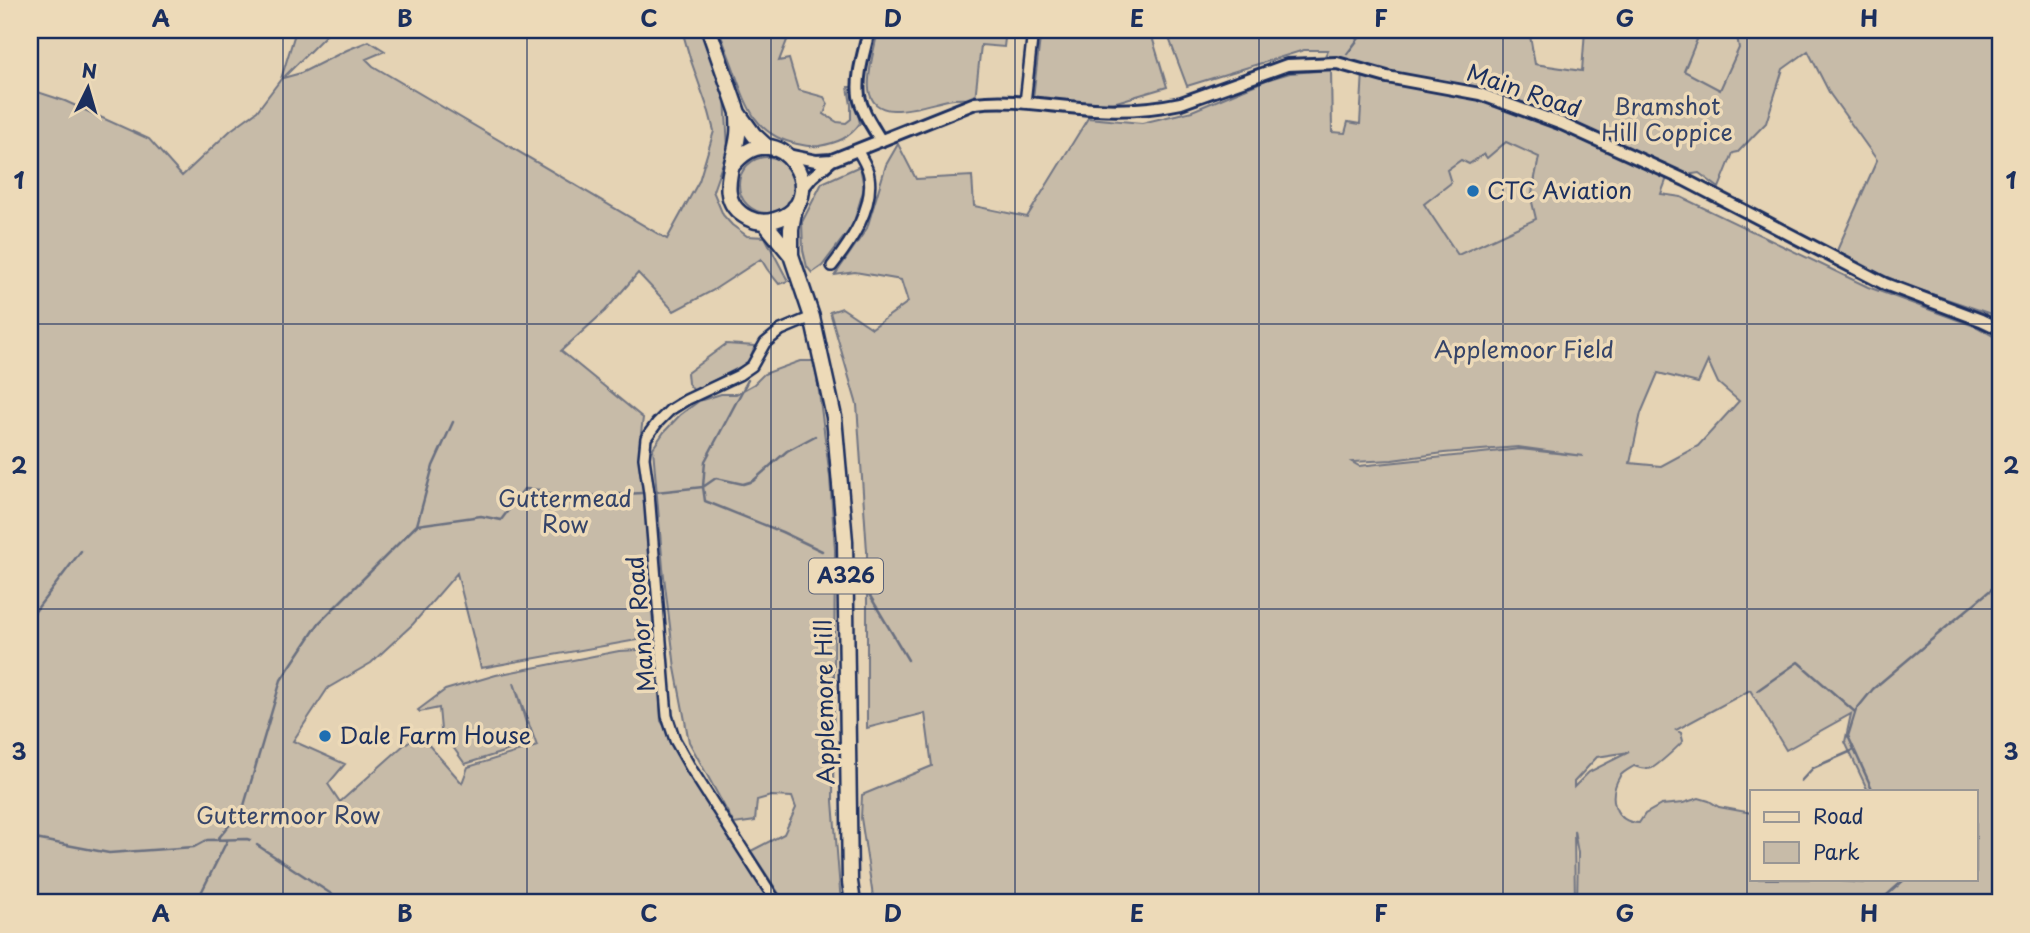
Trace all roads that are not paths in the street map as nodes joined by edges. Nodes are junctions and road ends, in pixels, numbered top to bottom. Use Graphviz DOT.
graph roads {
  1 [pos="709,30"];
  2 [pos="869,30"];
  3 [pos="1033,30"];
  4 [pos="1025,103"];
  5 [pos="738,113"];
  6 [pos="881,141"];
  7 [pos="767,147"];
  8 [pos="858,151"];
  9 [pos="788,155"];
  10 [pos="832,160"];
  11 [pos="732,166"];
  12 [pos="802,189"];
  13 [pos="795,207"];
  14 [pos="764,222"];
  15 [pos="791,255"];
  16 [pos="832,266"];
  17 [pos="812,317"];
  18 [pos="2000,329"];
  19 [pos="777,903"];
  20 [pos="853,903"];
  1 -- 5 [label="main road"];
  2 -- 6 [label="street"];
  3 -- 4 [label="street"];
  4 -- 6 [label="street, Main Road"];
  4 -- 18 [label="street, Main Road"];
  5 -- 7 [label="main road"];
  5 -- 11 [label="main road"];
  6 -- 8 [label="street, Main Road"];
  7 -- 9 [label="main road"];
  7 -- 11 [label="main road"];
  8 -- 10 [label="street, Main Road"];
  8 -- 16 [label="street"];
  9 -- 10 [label="street, Main Road"];
  9 -- 12 [label="main road"];
  10 -- 12 [label="street, Main Road"];
  11 -- 14 [label="main road"];
  12 -- 13 [label="main road"];
  13 -- 14 [label="main road"];
  13 -- 15 [label="main road, Applemore Hill / A326"];
  14 -- 15 [label="main road, Applemore Hill / A326"];
  15 -- 17 [label="main road, Applemore Hill / A326"];
  17 -- 19 [label="street, Manor Road"];
  17 -- 20 [label="main road, Applemore Hill / A326"];
}
